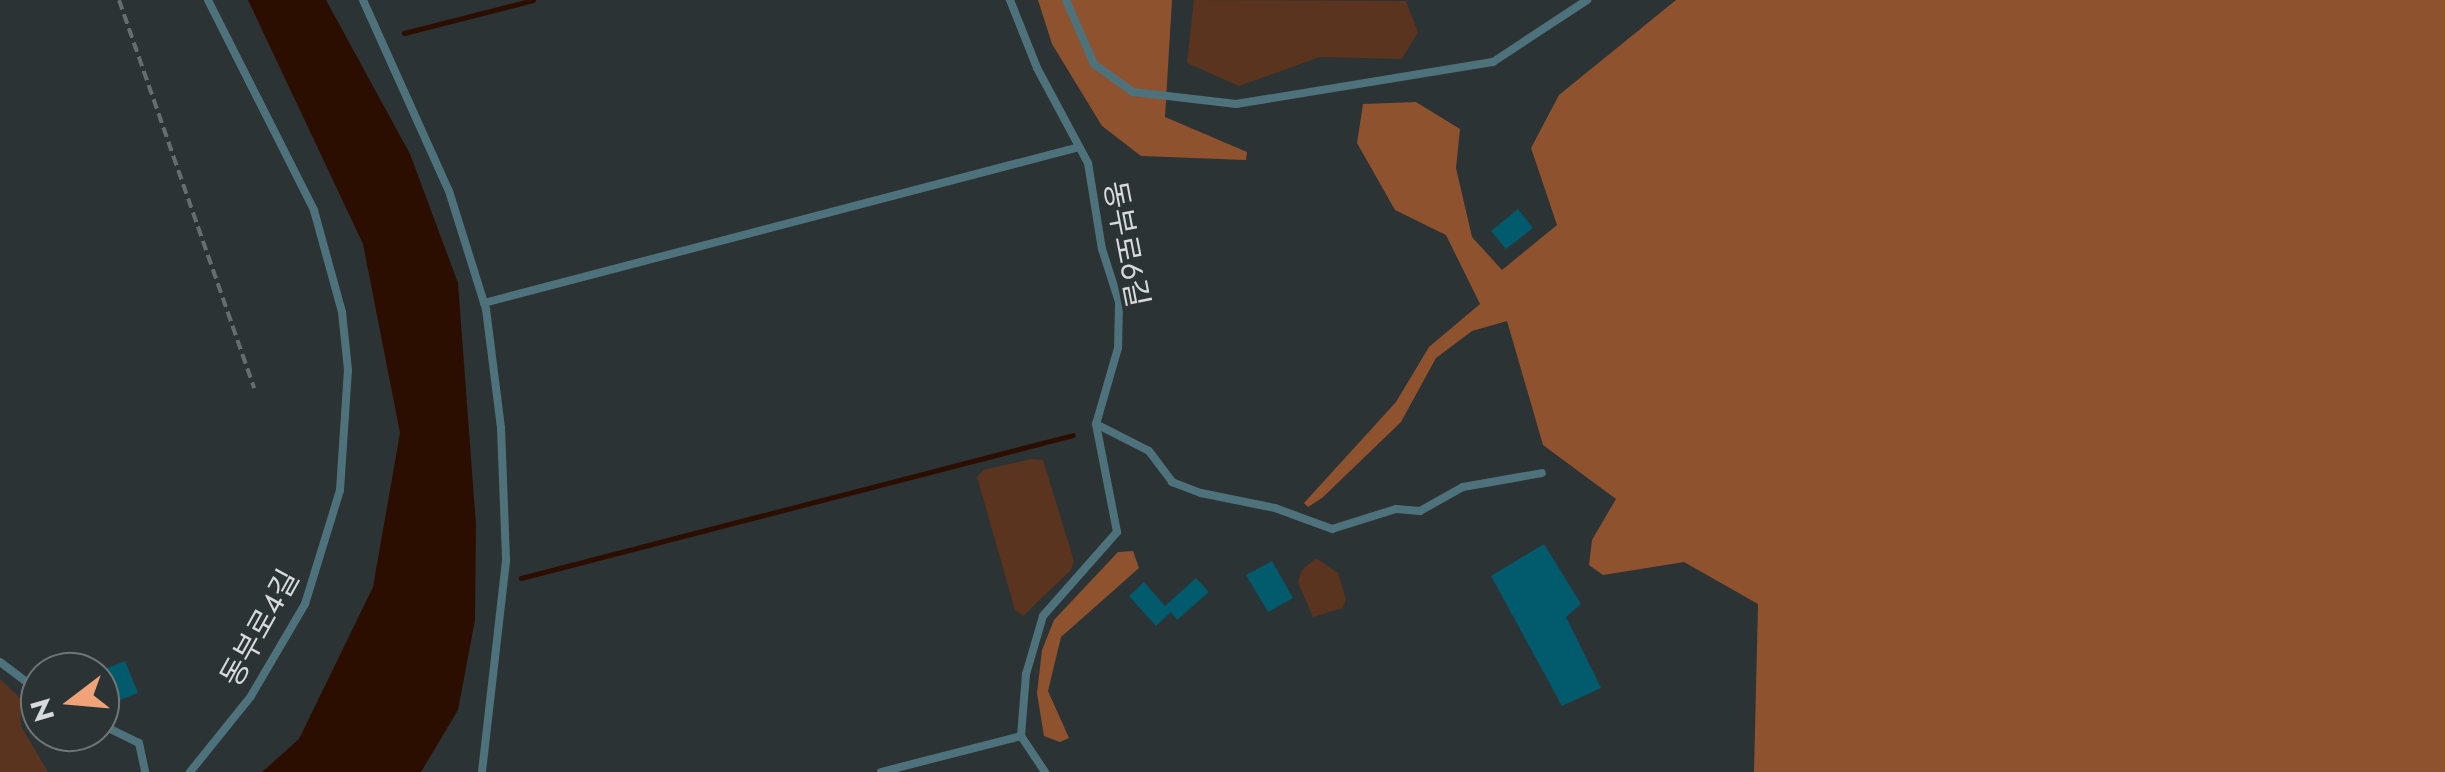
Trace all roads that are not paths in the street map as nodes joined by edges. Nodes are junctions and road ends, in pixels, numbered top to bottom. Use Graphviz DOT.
graph roads {
  1 [pos="208,0"];
  2 [pos="363,0"];
  3 [pos="1010,0"];
  4 [pos="1066,0"];
  5 [pos="1587,0"];
  6 [pos="1080,147"];
  7 [pos="484,303"];
  8 [pos="1096,424"];
  9 [pos="1542,473"];
  10 [pos="120,734"];
  11 [pos="1022,736"];
  12 [pos="145,772"];
  13 [pos="190,772"];
  14 [pos="482,772"];
  15 [pos="880,772"];
  16 [pos="1045,772"];
  1 -- 13 [label="lane, 동부로4길"];
  2 -- 7 [label="lane"];
  3 -- 6 [label="lane, 동부로6길"];
  4 -- 5 [label="lane"];
  6 -- 7 [label="lane"];
  6 -- 8 [label="lane, 동부로6길"];
  7 -- 14 [label="lane"];
  8 -- 9 [label="lane"];
  8 -- 11 [label="lane, 동부로6길"];
  10 -- 12 [label="lane"];
  11 -- 15 [label="lane"];
  11 -- 16 [label="lane"];
}
